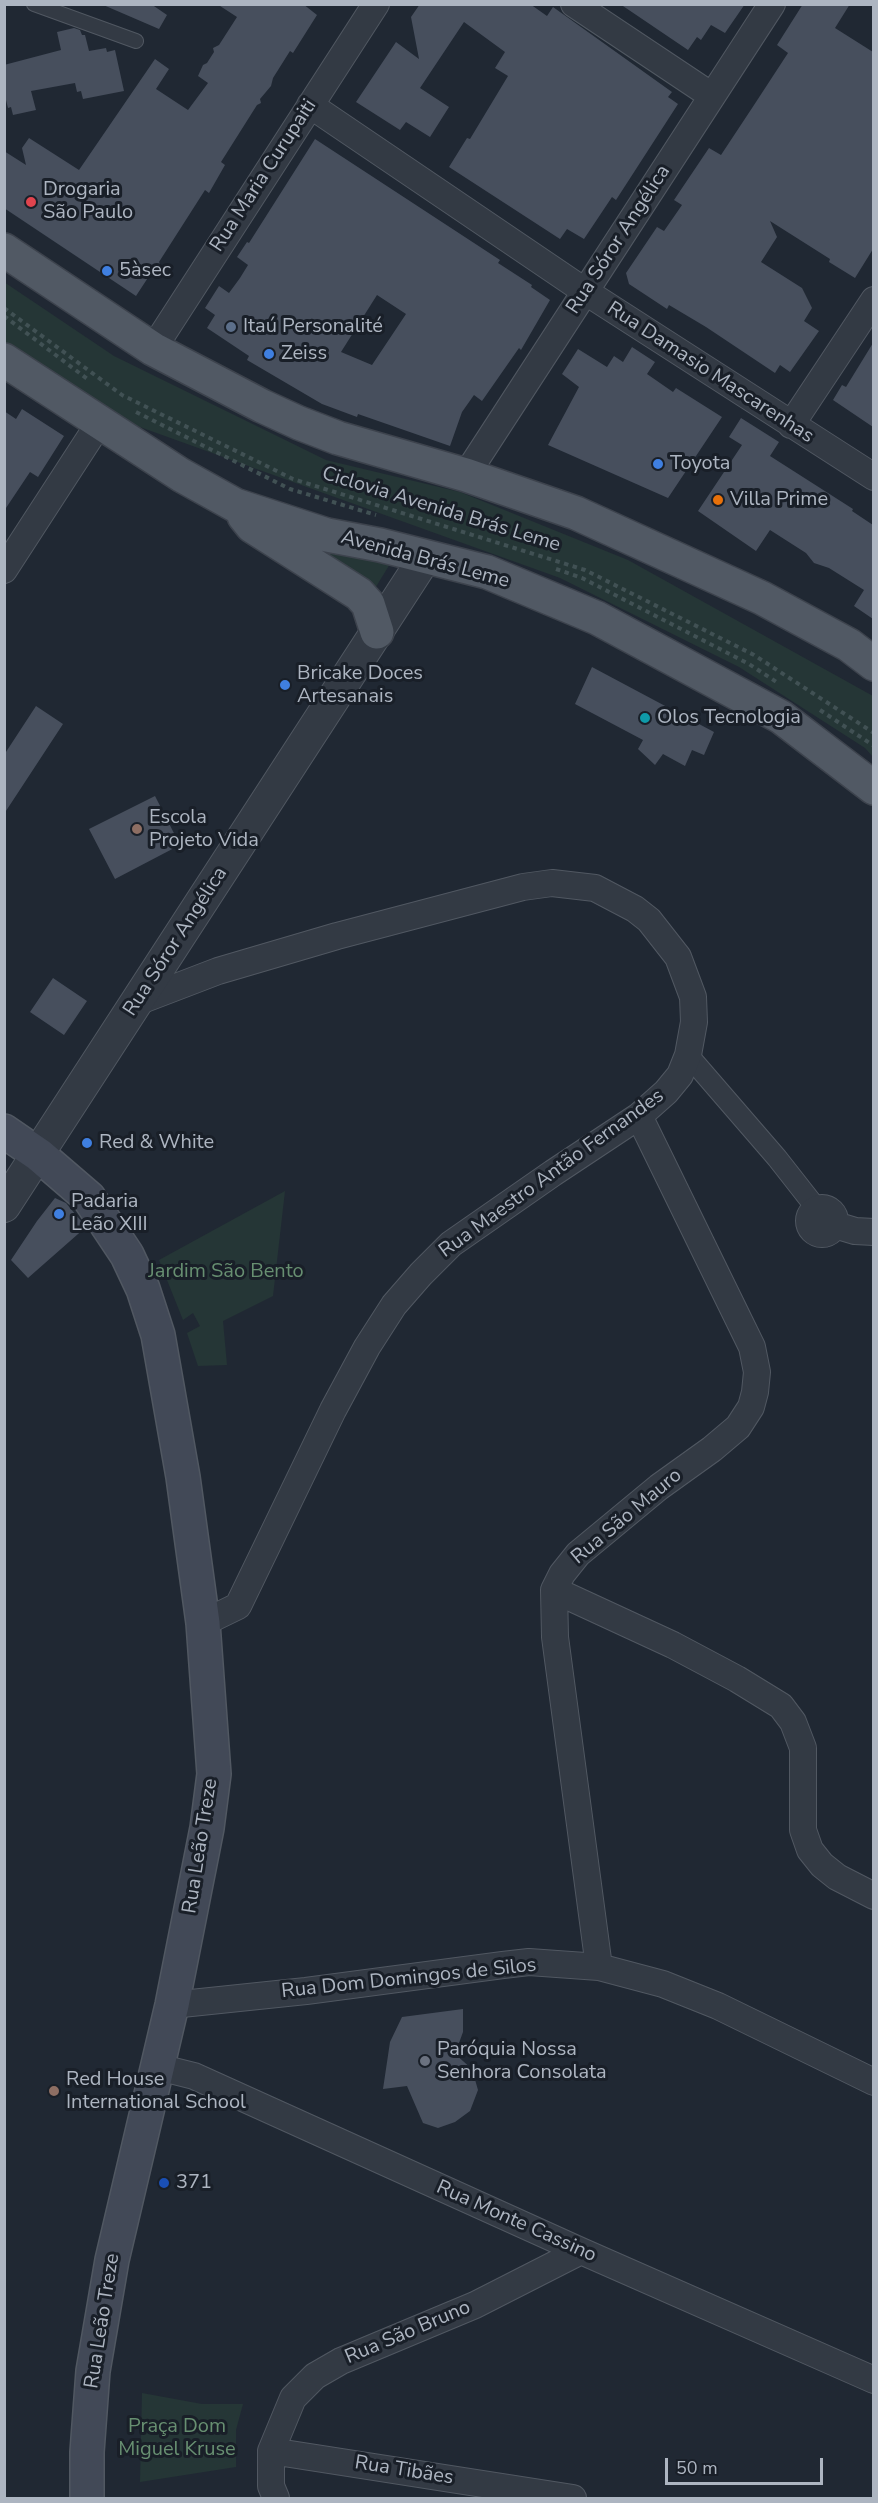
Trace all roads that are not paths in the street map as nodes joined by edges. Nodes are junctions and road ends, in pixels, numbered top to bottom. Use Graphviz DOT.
graph roads {
  1 [pos="34,4"];
  2 [pos="376,4"];
  3 [pos="574,4"];
  4 [pos="772,4"];
  5 [pos="136,41"];
  6 [pos="712,96"];
  7 [pos="310,105"];
  8 [pos="4,250"];
  9 [pos="586,292"];
  10 [pos="873,300"];
  11 [pos="153,349"];
  12 [pos="4,360"];
  13 [pos="100,422"];
  14 [pos="791,425"];
  15 [pos="466,475"];
  16 [pos="873,477"];
  17 [pos="235,505"];
  18 [pos="426,556"];
  19 [pos="4,570"];
  20 [pos="377,632"];
  21 [pos="873,664"];
  22 [pos="873,788"];
  23 [pos="137,1002"];
  24 [pos="688,1054"];
  25 [pos="639,1116"];
  26 [pos="4,1131"];
  27 [pos="39,1155"];
  28 [pos="4,1206"];
  29 [pos="826,1217"];
  30 [pos="873,1232"];
  31 [pos="554,1590"];
  32 [pos="203,1623"];
  33 [pos="873,1896"];
  34 [pos="599,1967"];
  35 [pos="172,2005"];
  36 [pos="158,2067"];
  37 [pos="873,2082"];
  38 [pos="581,2252"];
  39 [pos="873,2380"];
  40 [pos="271,2451"];
  41 [pos="87,2499"];
  42 [pos="276,2499"];
  43 [pos="573,2499"];
  1 -- 5 [label="lane"];
  2 -- 7 [label="street, Rua Maria Curupaiti"];
  3 -- 6 [label="street"];
  4 -- 6 [label="street, Rua Sóror Angélica"];
  6 -- 9 [label="street, Rua Sóror Angélica"];
  7 -- 9 [label="street, Rua Damasio Mascarenhas"];
  7 -- 11 [label="street, Rua Maria Curupaiti"];
  8 -- 11 [label="main road"];
  9 -- 14 [label="street, Rua Damasio Mascarenhas"];
  9 -- 15 [label="street, Rua Sóror Angélica"];
  10 -- 14 [label="street"];
  11 -- 15 [label="main road"];
  12 -- 13 [label="main road, Avenida Brás Leme"];
  13 -- 17 [label="main road, Avenida Brás Leme"];
  13 -- 19 [label="street"];
  14 -- 16 [label="street, Rua Damasio Mascarenhas"];
  15 -- 21 [label="main road"];
  17 -- 18 [label="main road, Avenida Brás Leme"];
  17 -- 20 [label="main road"];
  18 -- 20 [label="street, Rua Sóror Angélica"];
  18 -- 22 [label="main road, Avenida Brás Leme"];
  20 -- 23 [label="street, Rua Sóror Angélica"];
  23 -- 24 [label="street, Rua Maestro Antão Fernandes"];
  23 -- 27 [label="street, Rua Sóror Angélica"];
  24 -- 25 [label="street, Rua Maestro Antão Fernandes"];
  24 -- 29 [label="street"];
  25 -- 31 [label="street, Rua São Mauro"];
  25 -- 32 [label="street, Rua Maestro Antão Fernandes"];
  26 -- 27 [label="main road, Rua Leão Treze"];
  27 -- 28 [label="street, Rua Sóror Angélica"];
  27 -- 32 [label="main road, Rua Leão Treze"];
  29 -- 30 [label="street"];
  31 -- 33 [label="street"];
  31 -- 34 [label="street"];
  32 -- 35 [label="main road, Rua Leão Treze"];
  34 -- 35 [label="street, Rua Dom Domingos de Silos"];
  34 -- 37 [label="street, Rua Dom Domingos de Silos"];
  35 -- 36 [label="main road, Rua Leão Treze"];
  36 -- 38 [label="street, Rua Monte Cassino"];
  36 -- 41 [label="main road, Rua Leão Treze"];
  38 -- 39 [label="street, Rua Monte Cassino"];
  38 -- 40 [label="street, Rua São Bruno"];
  40 -- 42 [label="street"];
  40 -- 43 [label="street, Rua Tibães"];
}
